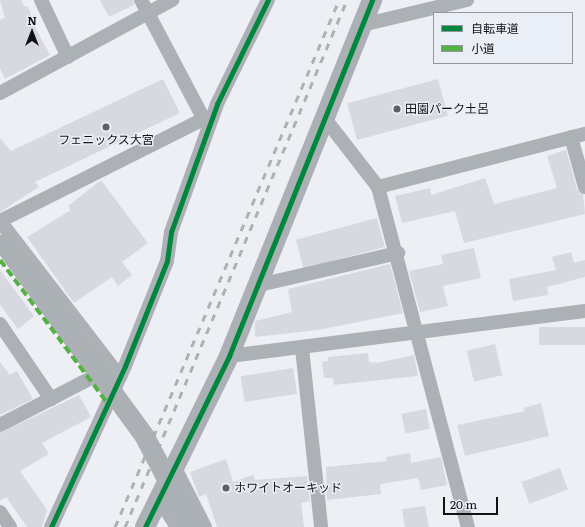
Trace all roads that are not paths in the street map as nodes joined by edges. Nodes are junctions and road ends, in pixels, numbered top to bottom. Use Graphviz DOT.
graph roads {
  1 [pos="41,0"];
  2 [pos="141,0"];
  3 [pos="172,0"];
  4 [pos="268,0"];
  5 [pos="372,0"];
  6 [pos="467,0"];
  7 [pos="147,13"];
  8 [pos="362,25"];
  9 [pos="68,57"];
  10 [pos="2,89"];
  11 [pos="326,120"];
  12 [pos="205,124"];
  13 [pos="585,134"];
  14 [pos="571,137"];
  15 [pos="378,187"];
  16 [pos="585,188"];
  17 [pos="0,221"];
  18 [pos="2,242"];
  19 [pos="398,253"];
  20 [pos="255,286"];
  21 [pos="585,311"];
  22 [pos="0,324"];
  23 [pos="418,332"];
  24 [pos="302,348"];
  25 [pos="229,356"];
  26 [pos="120,377"];
  27 [pos="91,378"];
  28 [pos="52,399"];
  29 [pos="0,425"];
  30 [pos="175,468"];
  31 [pos="158,497"];
  32 [pos="0,512"];
  33 [pos="10,527"];
  34 [pos="51,527"];
  35 [pos="145,527"];
  36 [pos="177,527"];
  37 [pos="192,527"];
  38 [pos="205,527"];
  39 [pos="321,527"];
  40 [pos="468,527"];
  1 -- 9 [label="street"];
  2 -- 7 [label="street"];
  3 -- 7 [label="street"];
  4 -- 12 [label="street"];
  5 -- 8 [label="street"];
  6 -- 8 [label="street"];
  7 -- 9 [label="street"];
  7 -- 12 [label="street"];
  8 -- 11 [label="street"];
  9 -- 10 [label="street"];
  11 -- 15 [label="street"];
  11 -- 20 [label="street"];
  12 -- 17 [label="street"];
  12 -- 26 [label="street"];
  13 -- 14 [label="street"];
  14 -- 15 [label="street"];
  14 -- 16 [label="street"];
  15 -- 19 [label="street"];
  17 -- 26 [label="street"];
  18 -- 37 [label="street, bridge"];
  19 -- 20 [label="street"];
  19 -- 23 [label="street"];
  20 -- 25 [label="street"];
  21 -- 23 [label="street"];
  22 -- 28 [label="street"];
  23 -- 24 [label="street"];
  23 -- 40 [label="street"];
  24 -- 25 [label="street"];
  24 -- 39 [label="street"];
  25 -- 30 [label="street"];
  26 -- 34 [label="street"];
  27 -- 28 [label="street"];
  28 -- 29 [label="street"];
  30 -- 31 [label="street"];
  30 -- 38 [label="street"];
  31 -- 35 [label="street"];
  31 -- 36 [label="street"];
  32 -- 33 [label="street"];
}
